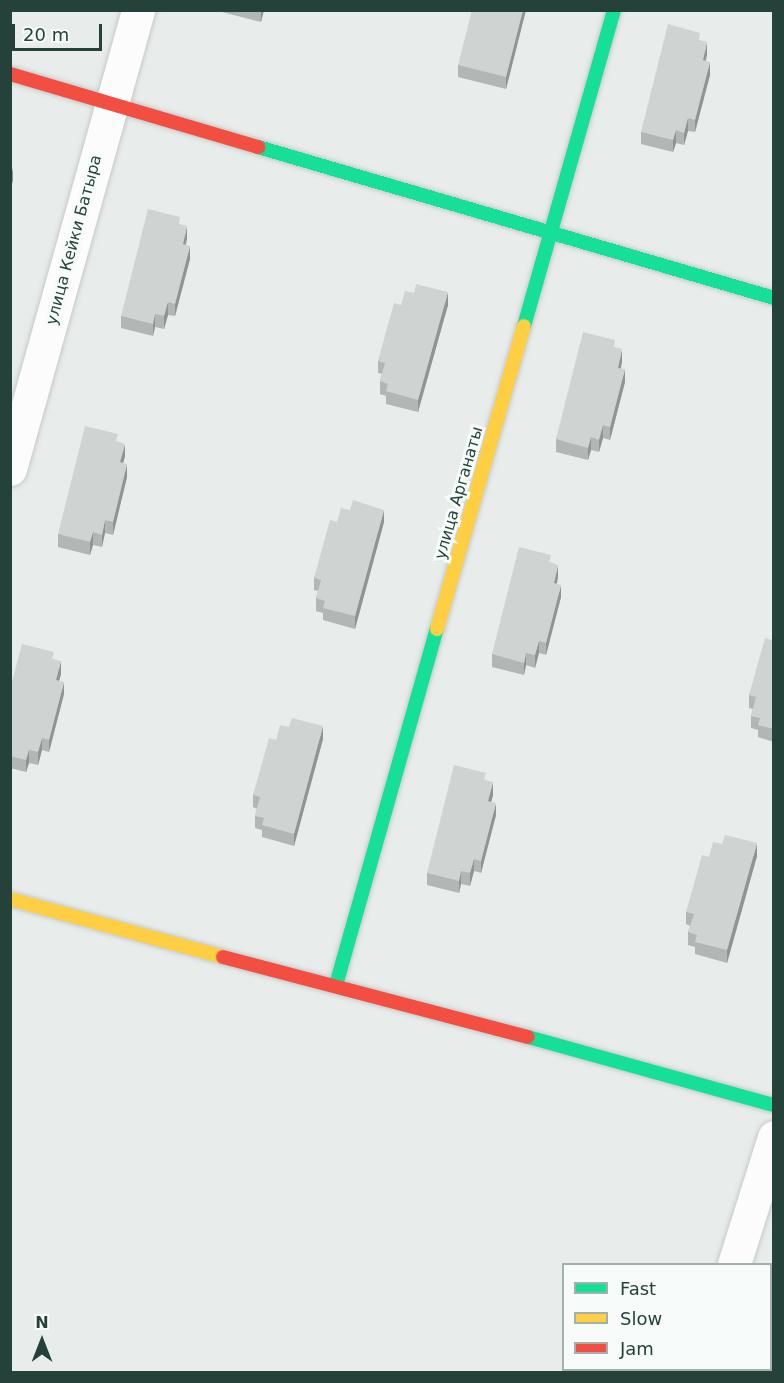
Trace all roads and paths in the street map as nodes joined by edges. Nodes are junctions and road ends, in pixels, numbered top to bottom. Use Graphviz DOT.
graph roads {
  1 [pos="138,10"];
  2 [pos="614,10"];
  3 [pos="10,74"];
  4 [pos="111,104"];
  5 [pos="550,232"];
  6 [pos="774,298"];
  7 [pos="10,469"];
  8 [pos="10,899"];
  9 [pos="336,985"];
  10 [pos="774,1105"];
  11 [pos="774,1137"];
  12 [pos="734,1263"];
  1 -- 4 [label="street, улица Кейки Батыра"];
  2 -- 5 [label="street, улица Арганаты"];
  3 -- 4 [label="street"];
  4 -- 5 [label="street"];
  4 -- 7 [label="street, улица Кейки Батыра"];
  5 -- 6 [label="street"];
  5 -- 9 [label="street, улица Арганаты"];
  8 -- 9 [label="street"];
  9 -- 10 [label="street"];
  11 -- 12 [label="street"];
}
